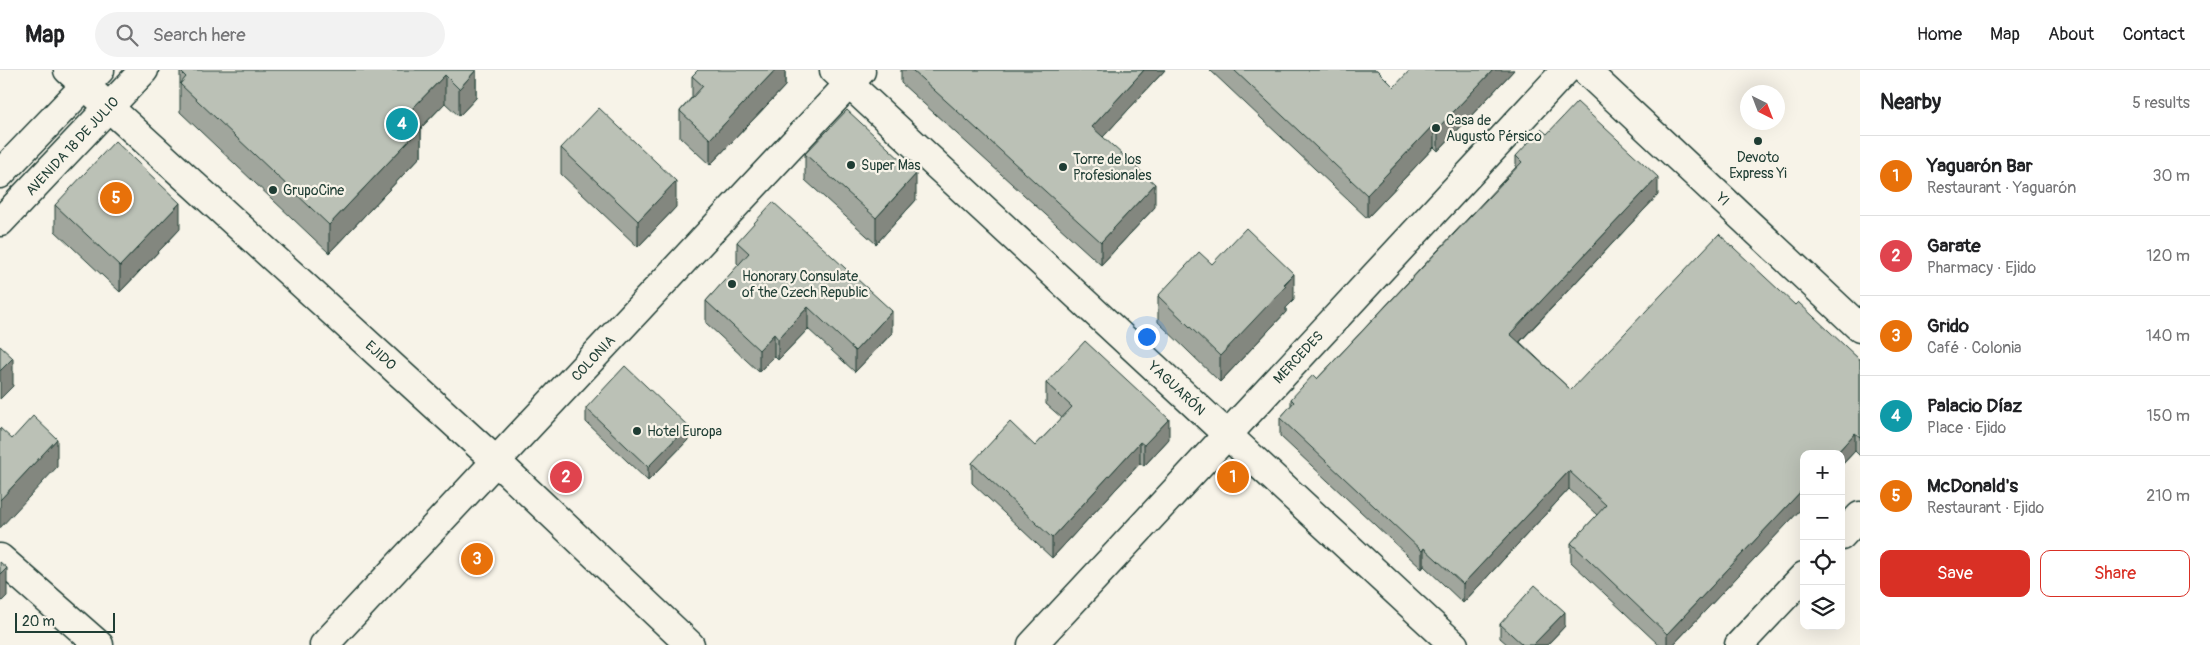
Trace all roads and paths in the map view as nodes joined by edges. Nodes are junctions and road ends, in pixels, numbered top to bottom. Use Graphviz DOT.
graph roads {
  1 [pos="144,70"];
  2 [pos="1566,70"];
  3 [pos="1585,70"];
  4 [pos="85,75"];
  5 [pos="849,75"];
  6 [pos="110,107"];
  7 [pos="0,174"];
  8 [pos="0,222"];
  9 [pos="1860,328"];
  10 [pos="1227,434"];
  11 [pos="496,461"];
  12 [pos="1860,516"];
  13 [pos="1845,532"];
  14 [pos="0,558"];
  15 [pos="1800,580"];
  16 [pos="99,645"];
  17 [pos="324,645"];
  18 [pos="690,645"];
  19 [pos="1032,645"];
  20 [pos="1454,645"];
  21 [pos="1739,645"];
  1 -- 6 [label="street, AVENIDA 18 DE JULIO"];
  2 -- 10 [label="street, MERCEDES"];
  3 -- 9 [label="street, YI"];
  4 -- 6 [label="street, EJIDO"];
  4 -- 7 [label="street"];
  5 -- 10 [label="street, YAGUARÓN"];
  5 -- 11 [label="street, COLONIA"];
  6 -- 8 [label="street, AVENIDA 18 DE JULIO"];
  6 -- 11 [label="street, EJIDO"];
  10 -- 19 [label="street, MERCEDES"];
  10 -- 20 [label="street, YAGUARÓN"];
  11 -- 17 [label="street, COLONIA"];
  11 -- 18 [label="street, EJIDO"];
  12 -- 13 [label="street"];
  14 -- 16 [label="street"];
  15 -- 21 [label="street"];
}
